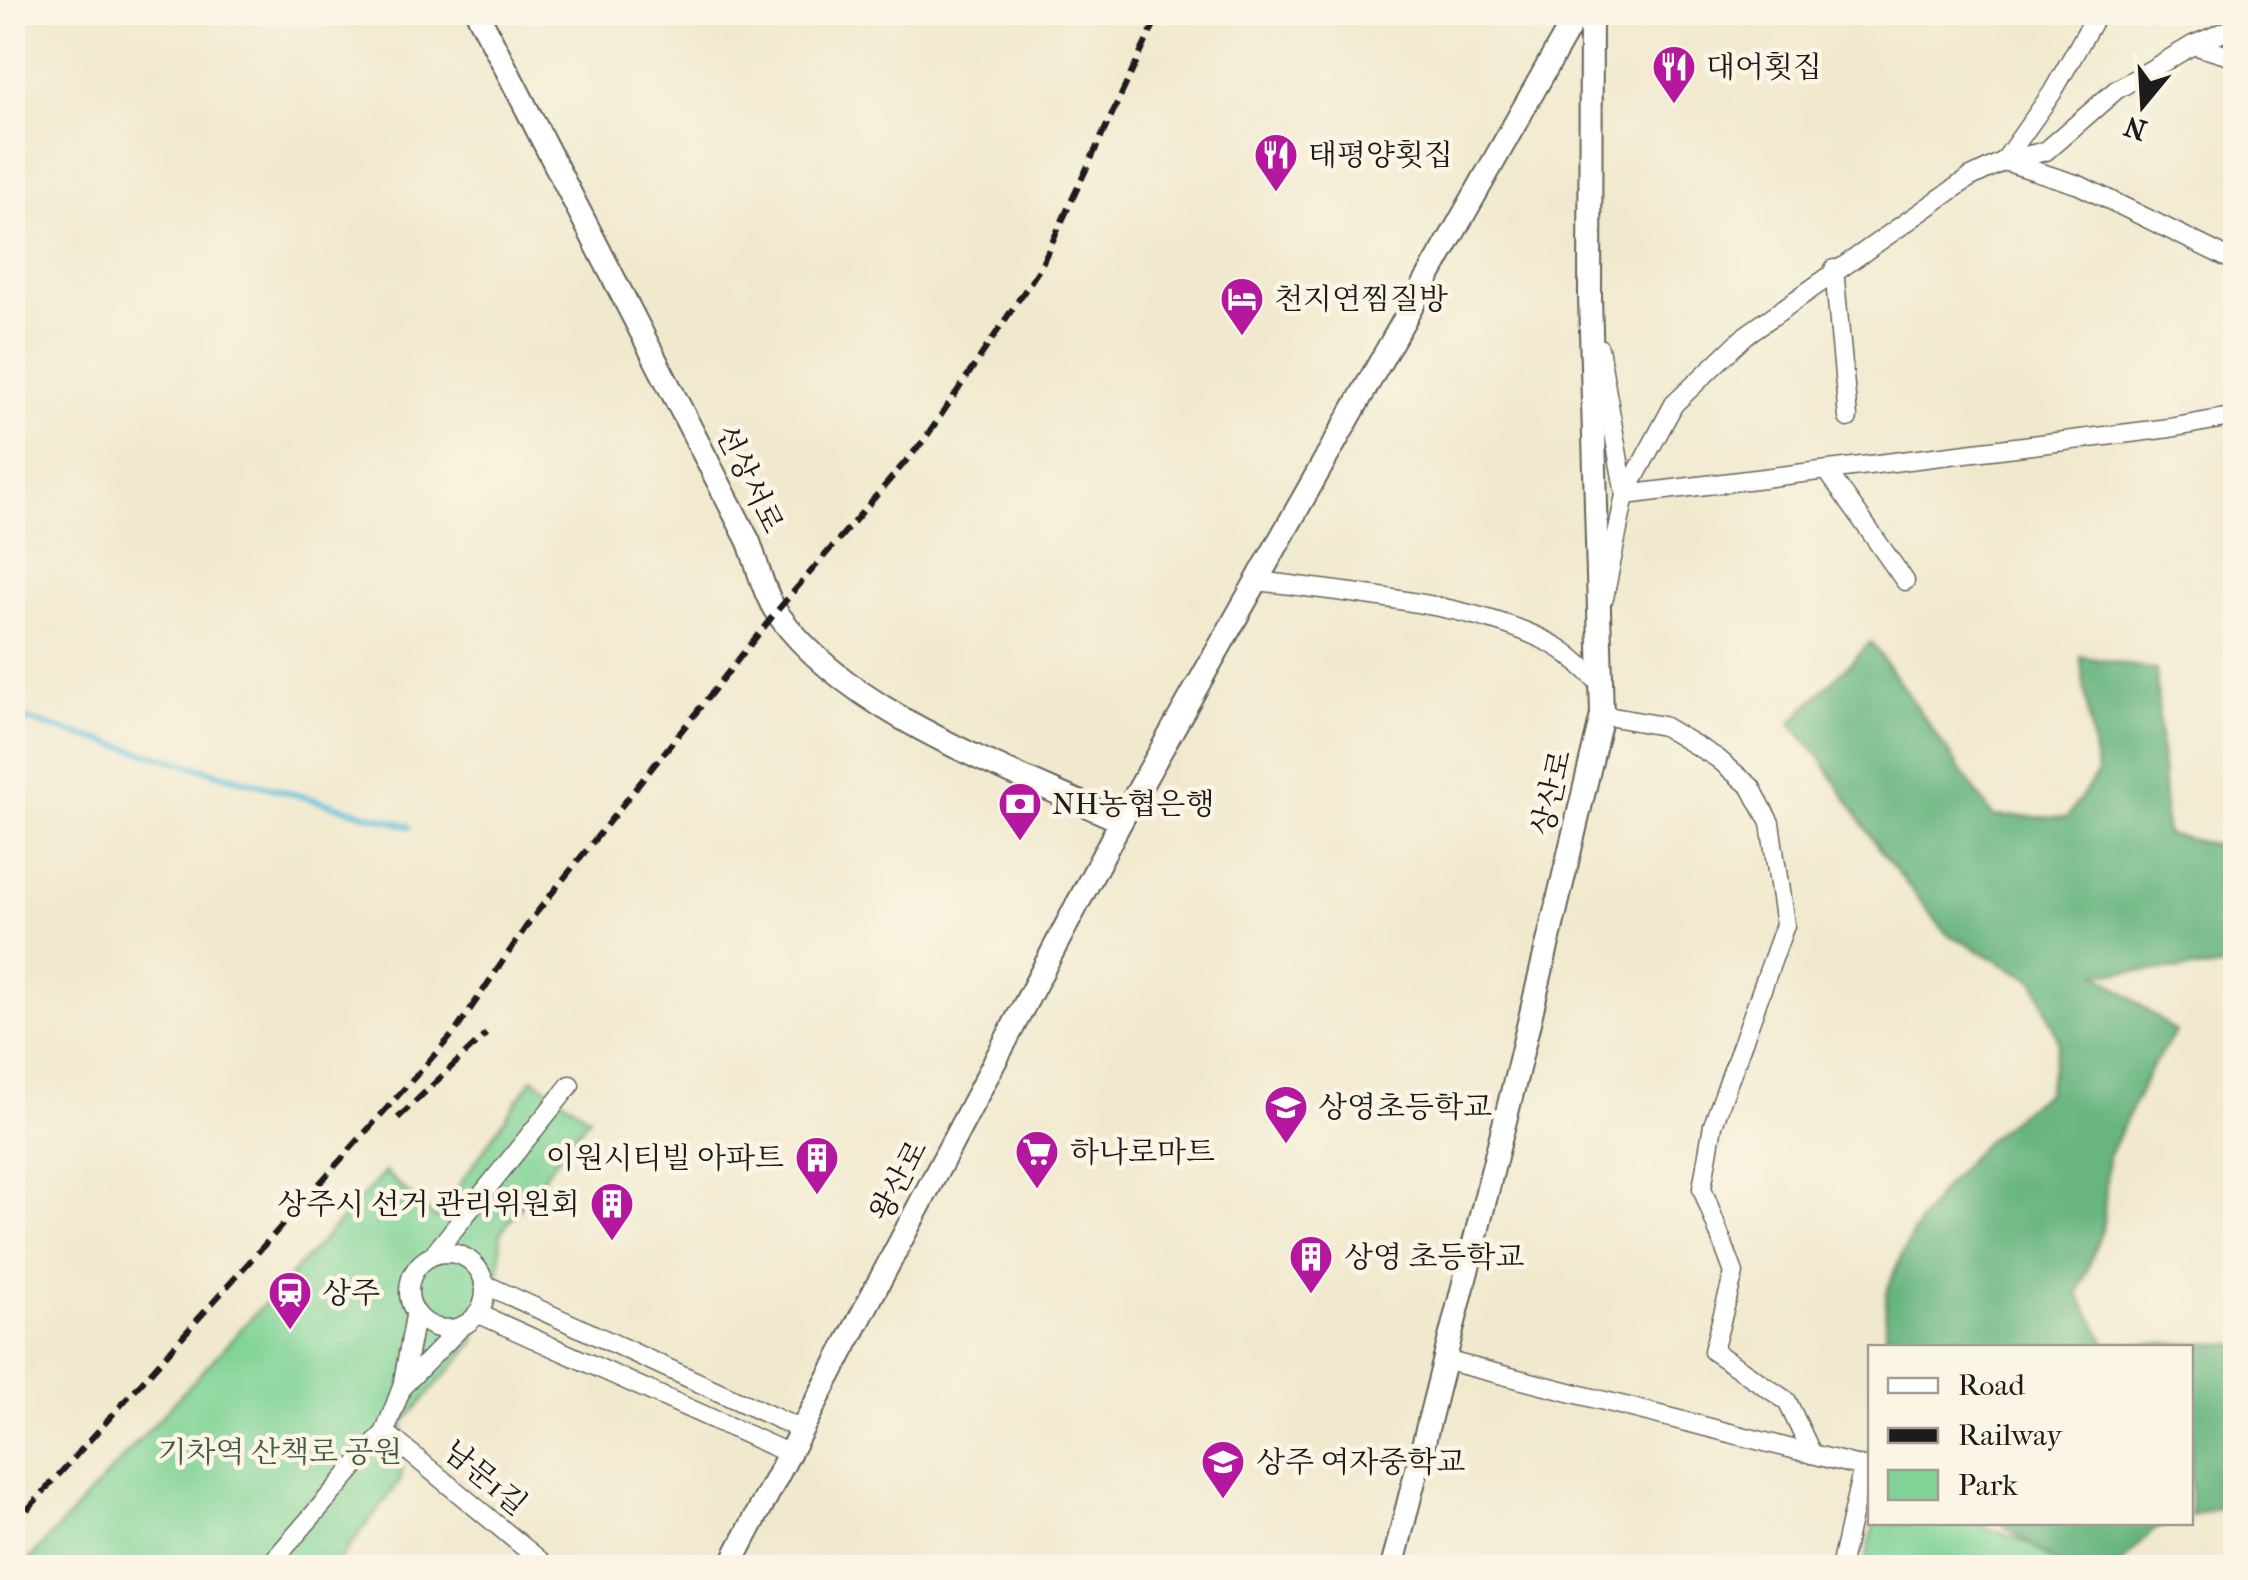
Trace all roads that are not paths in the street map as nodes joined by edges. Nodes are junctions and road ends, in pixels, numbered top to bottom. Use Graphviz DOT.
graph roads {
  1 [pos="477,12"];
  2 [pos="1578,12"];
  3 [pos="1592,12"];
  4 [pos="2098,12"];
  5 [pos="2236,27"];
  6 [pos="2193,45"];
  7 [pos="2236,58"];
  8 [pos="2004,160"];
  9 [pos="2236,262"];
  10 [pos="1834,269"];
  11 [pos="1590,296"];
  12 [pos="2236,416"];
  13 [pos="1848,418"];
  14 [pos="1828,472"];
  15 [pos="1625,495"];
  16 [pos="1259,581"];
  17 [pos="1905,581"];
  18 [pos="1602,613"];
  19 [pos="1600,683"];
  20 [pos="1602,715"];
  21 [pos="1122,821"];
  22 [pos="570,1085"];
  23 [pos="464,1217"];
  24 [pos="434,1254"];
  25 [pos="464,1258"];
  26 [pos="484,1284"];
  27 [pos="415,1316"];
  28 [pos="472,1318"];
  29 [pos="1444,1360"];
  30 [pos="402,1387"];
  31 [pos="802,1430"];
  32 [pos="385,1432"];
  33 [pos="790,1454"];
  34 [pos="1812,1454"];
  35 [pos="267,1568"];
  36 [pos="549,1568"];
  37 [pos="728,1568"];
  38 [pos="1392,1568"];
  39 [pos="1840,1568"];
  1 -- 21 [label="street, 선상서로"];
  2 -- 16 [label="street, 왕산로"];
  3 -- 11 [label="street, 상산로"];
  4 -- 8 [label="street"];
  5 -- 6 [label="street"];
  6 -- 7 [label="street"];
  6 -- 8 [label="street"];
  8 -- 9 [label="street"];
  8 -- 10 [label="street"];
  10 -- 13 [label="street"];
  10 -- 15 [label="street"];
  11 -- 15 [label="street"];
  11 -- 18 [label="street, 상산로"];
  12 -- 14 [label="street"];
  14 -- 15 [label="street"];
  14 -- 17 [label="street"];
  15 -- 18 [label="street"];
  16 -- 19 [label="street"];
  16 -- 21 [label="street, 왕산로"];
  18 -- 19 [label="street, 상산로"];
  19 -- 20 [label="street, 상산로"];
  20 -- 29 [label="street, 상산로"];
  20 -- 34 [label="street"];
  21 -- 31 [label="street, 왕산로"];
  22 -- 23 [label="street"];
  23 -- 24 [label="street"];
  23 -- 25 [label="street"];
  24 -- 25 [label="street"];
  24 -- 27 [label="street"];
  25 -- 26 [label="street"];
  26 -- 28 [label="street"];
  26 -- 31 [label="street"];
  27 -- 28 [label="street"];
  27 -- 30 [label="street"];
  28 -- 30 [label="street"];
  28 -- 33 [label="street"];
  29 -- 34 [label="street"];
  29 -- 38 [label="street, 상산로"];
  30 -- 32 [label="street"];
  31 -- 33 [label="street, 왕산로"];
  32 -- 35 [label="street"];
  32 -- 36 [label="street, 남문1길"];
  33 -- 37 [label="street, 왕산로"];
  34 -- 39 [label="street"];
}
